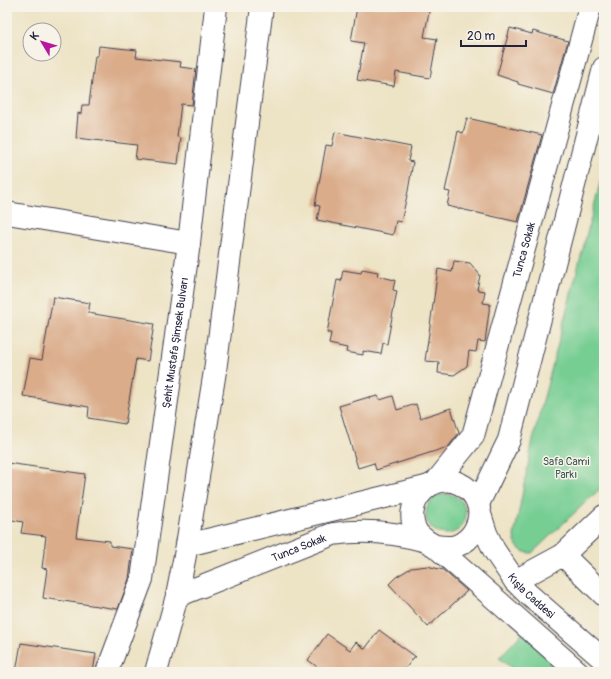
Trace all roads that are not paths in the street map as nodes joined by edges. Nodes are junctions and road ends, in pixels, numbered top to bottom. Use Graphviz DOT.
graph roads {
  1 [pos="216,7"];
  2 [pos="262,7"];
  3 [pos="590,7"];
  4 [pos="604,68"];
  5 [pos="7,214"];
  6 [pos="189,243"];
  7 [pos="431,484"];
  8 [pos="479,509"];
  9 [pos="604,516"];
  10 [pos="431,544"];
  11 [pos="188,545"];
  12 [pos="563,555"];
  13 [pos="516,581"];
  14 [pos="604,595"];
  15 [pos="177,596"];
  16 [pos="604,660"];
  17 [pos="107,672"];
  18 [pos="156,672"];
  19 [pos="578,672"];
  1 -- 6 [label="street, Şehit Mustafa Şimsek Bulvarı"];
  2 -- 11 [label="street"];
  3 -- 7 [label="street, Tunca Sokak"];
  4 -- 8 [label="street"];
  5 -- 6 [label="street"];
  6 -- 17 [label="street, Şehit Mustafa Şimsek Bulvarı"];
  7 -- 8 [label="street"];
  7 -- 10 [label="street"];
  7 -- 11 [label="street"];
  8 -- 10 [label="street"];
  8 -- 13 [label="street, Kışla Caddesi"];
  9 -- 12 [label="street"];
  10 -- 15 [label="street, Tunca Sokak"];
  10 -- 19 [label="street"];
  11 -- 15 [label="street"];
  12 -- 13 [label="street"];
  12 -- 14 [label="street"];
  13 -- 16 [label="street, Kışla Caddesi"];
  15 -- 18 [label="street"];
}
